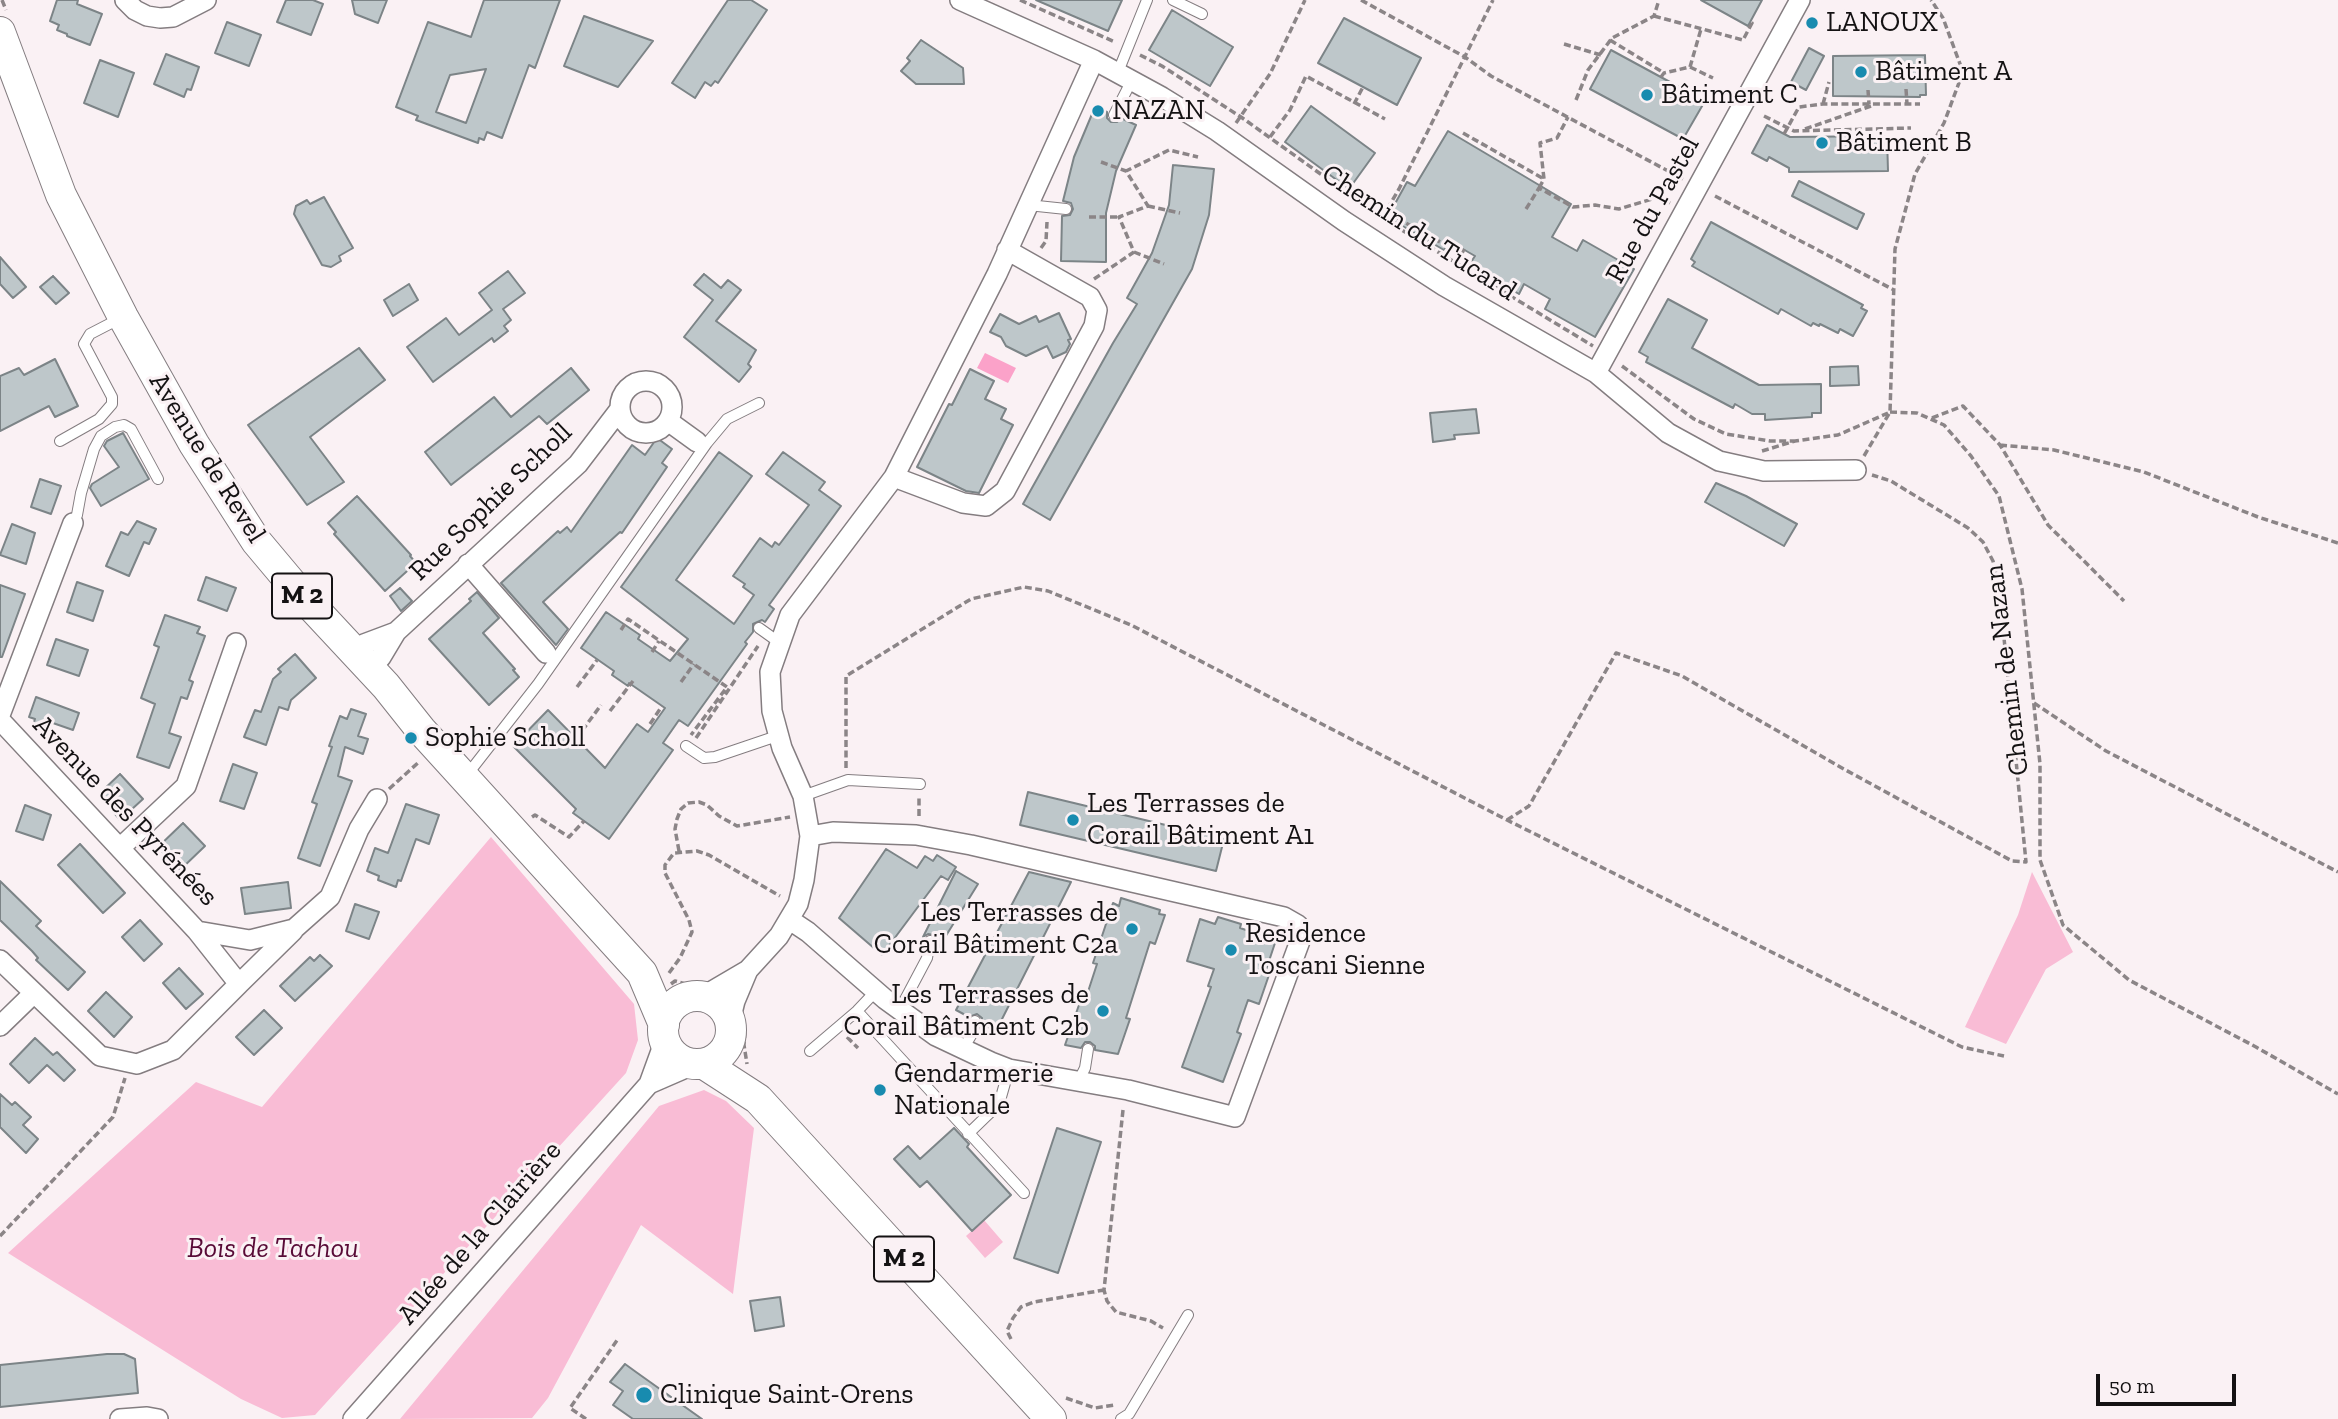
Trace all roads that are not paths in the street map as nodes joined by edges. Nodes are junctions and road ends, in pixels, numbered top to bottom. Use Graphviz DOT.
graph roads {
  1 [pos="125,0"];
  2 [pos="206,0"];
  3 [pos="960,0"];
  4 [pos="1147,0"];
  5 [pos="1173,0"];
  6 [pos="1800,0"];
  7 [pos="1202,14"];
  8 [pos="0,32"];
  9 [pos="1094,60"];
  10 [pos="0,64"];
  11 [pos="1125,76"];
  12 [pos="1114,115"];
  13 [pos="47,159"];
  14 [pos="1027,205"];
  15 [pos="1066,208"];
  16 [pos="1007,250"];
  17 [pos="123,317"];
  18 [pos="1596,373"];
  19 [pos="759,403"];
  20 [pos="620,409"];
  21 [pos="667,421"];
  22 [pos="60,441"];
  23 [pos="697,442"];
  24 [pos="1856,470"];
  25 [pos="894,477"];
  26 [pos="159,479"];
  27 [pos="73,523"];
  28 [pos="468,564"];
  29 [pos="236,643"];
  30 [pos="546,653"];
  31 [pos="362,660"];
  32 [pos="0,718"];
  33 [pos="777,736"];
  34 [pos="686,747"];
  35 [pos="464,778"];
  36 [pos="920,784"];
  37 [pos="377,799"];
  38 [pos="805,805"];
  39 [pos="810,836"];
  40 [pos="120,848"];
  41 [pos="794,912"];
  42 [pos="295,929"];
  43 [pos="198,931"];
  44 [pos="930,942"];
  45 [pos="0,960"];
  46 [pos="748,970"];
  47 [pos="654,975"];
  48 [pos="239,984"];
  49 [pos="876,991"];
  50 [pos="34,993"];
  51 [pos="697,997"];
  52 [pos="900,1009"];
  53 [pos="857,1011"];
  54 [pos="975,1021"];
  55 [pos="0,1026"];
  56 [pos="731,1028"];
  57 [pos="664,1033"];
  58 [pos="963,1049"];
  59 [pos="1088,1049"];
  60 [pos="810,1051"];
  61 [pos="700,1064"];
  62 [pos="1009,1069"];
  63 [pos="1078,1082"];
  64 [pos="649,1084"];
  65 [pos="758,1099"];
  66 [pos="968,1134"];
  67 [pos="1024,1193"];
  68 [pos="1188,1315"];
  69 [pos="1055,1406"];
  70 [pos="120,1419"];
  71 [pos="158,1419"];
  72 [pos="353,1419"];
  73 [pos="1121,1419"];
  1 -- 2 [label="street"];
  3 -- 9 [label="street, Chemin du Tucard"];
  4 -- 11 [label="lane"];
  5 -- 7 [label="lane"];
  6 -- 18 [label="street, Rue du Pastel"];
  8 -- 13 [label="main road, Avenue de Revel / M 2"];
  9 -- 11 [label="street, Chemin du Tucard"];
  9 -- 14 [label="street"];
  10 -- 13 [label="main road, Avenue de Revel / M 2"];
  11 -- 12 [label="lane"];
  11 -- 18 [label="street, Chemin du Tucard"];
  13 -- 17 [label="main road, Avenue de Revel / M 2"];
  14 -- 15 [label="lane"];
  14 -- 16 [label="street"];
  16 -- 25 [label="street"];
  16 -- 25 [label="street"];
  17 -- 22 [label="lane"];
  17 -- 31 [label="main road, Avenue de Revel / M 2"];
  18 -- 24 [label="street, Chemin du Tucard"];
  19 -- 35 [label="lane"];
  20 -- 21 [label="street"];
  20 -- 21 [label="street, Rue Sophie Scholl"];
  20 -- 28 [label="street, Rue Sophie Scholl"];
  21 -- 23 [label="street"];
  25 -- 33 [label="street"];
  26 -- 27 [label="lane"];
  27 -- 32 [label="street"];
  28 -- 30 [label="street"];
  28 -- 31 [label="street, Rue Sophie Scholl"];
  29 -- 40 [label="street"];
  31 -- 35 [label="main road, Avenue de Revel / M 2"];
  32 -- 40 [label="street, Avenue des Pyrénées"];
  33 -- 34 [label="lane"];
  33 -- 38 [label="street"];
  35 -- 47 [label="main road, Avenue de Revel / M 2"];
  36 -- 38 [label="lane"];
  37 -- 42 [label="street, Avenue des Pyrénées"];
  38 -- 39 [label="street"];
  39 -- 41 [label="street"];
  39 -- 63 [label="street"];
  40 -- 43 [label="street, Avenue des Pyrénées"];
  41 -- 46 [label="street"];
  41 -- 49 [label="street"];
  42 -- 43 [label="street, Avenue des Pyrénées"];
  42 -- 48 [label="street, Avenue des Pyrénées"];
  43 -- 48 [label="street"];
  44 -- 52 [label="lane"];
  45 -- 50 [label="street"];
  46 -- 51 [label="street"];
  46 -- 56 [label="street"];
  47 -- 51 [label="main road, Avenue de Revel / M 2"];
  47 -- 57 [label="main road, Avenue de Revel / M 2"];
  48 -- 50 [label="street, Avenue des Pyrénées"];
  49 -- 52 [label="street"];
  49 -- 53 [label="lane"];
  50 -- 55 [label="street"];
  51 -- 56 [label="main road"];
  51 -- 57 [label="main road"];
  52 -- 58 [label="street"];
  53 -- 60 [label="lane"];
  53 -- 66 [label="lane"];
  54 -- 58 [label="lane"];
  56 -- 61 [label="main road"];
  56 -- 65 [label="main road, M 2"];
  57 -- 61 [label="main road"];
  57 -- 64 [label="street, Allée de la Clairière"];
  58 -- 62 [label="street"];
  59 -- 63 [label="lane"];
  61 -- 64 [label="street, Allée de la Clairière"];
  61 -- 65 [label="main road, M 2"];
  62 -- 63 [label="street"];
  62 -- 66 [label="lane"];
  64 -- 72 [label="street, Allée de la Clairière"];
  65 -- 69 [label="main road, M 2"];
  66 -- 67 [label="lane"];
  68 -- 73 [label="lane"];
  70 -- 71 [label="street"];
}
